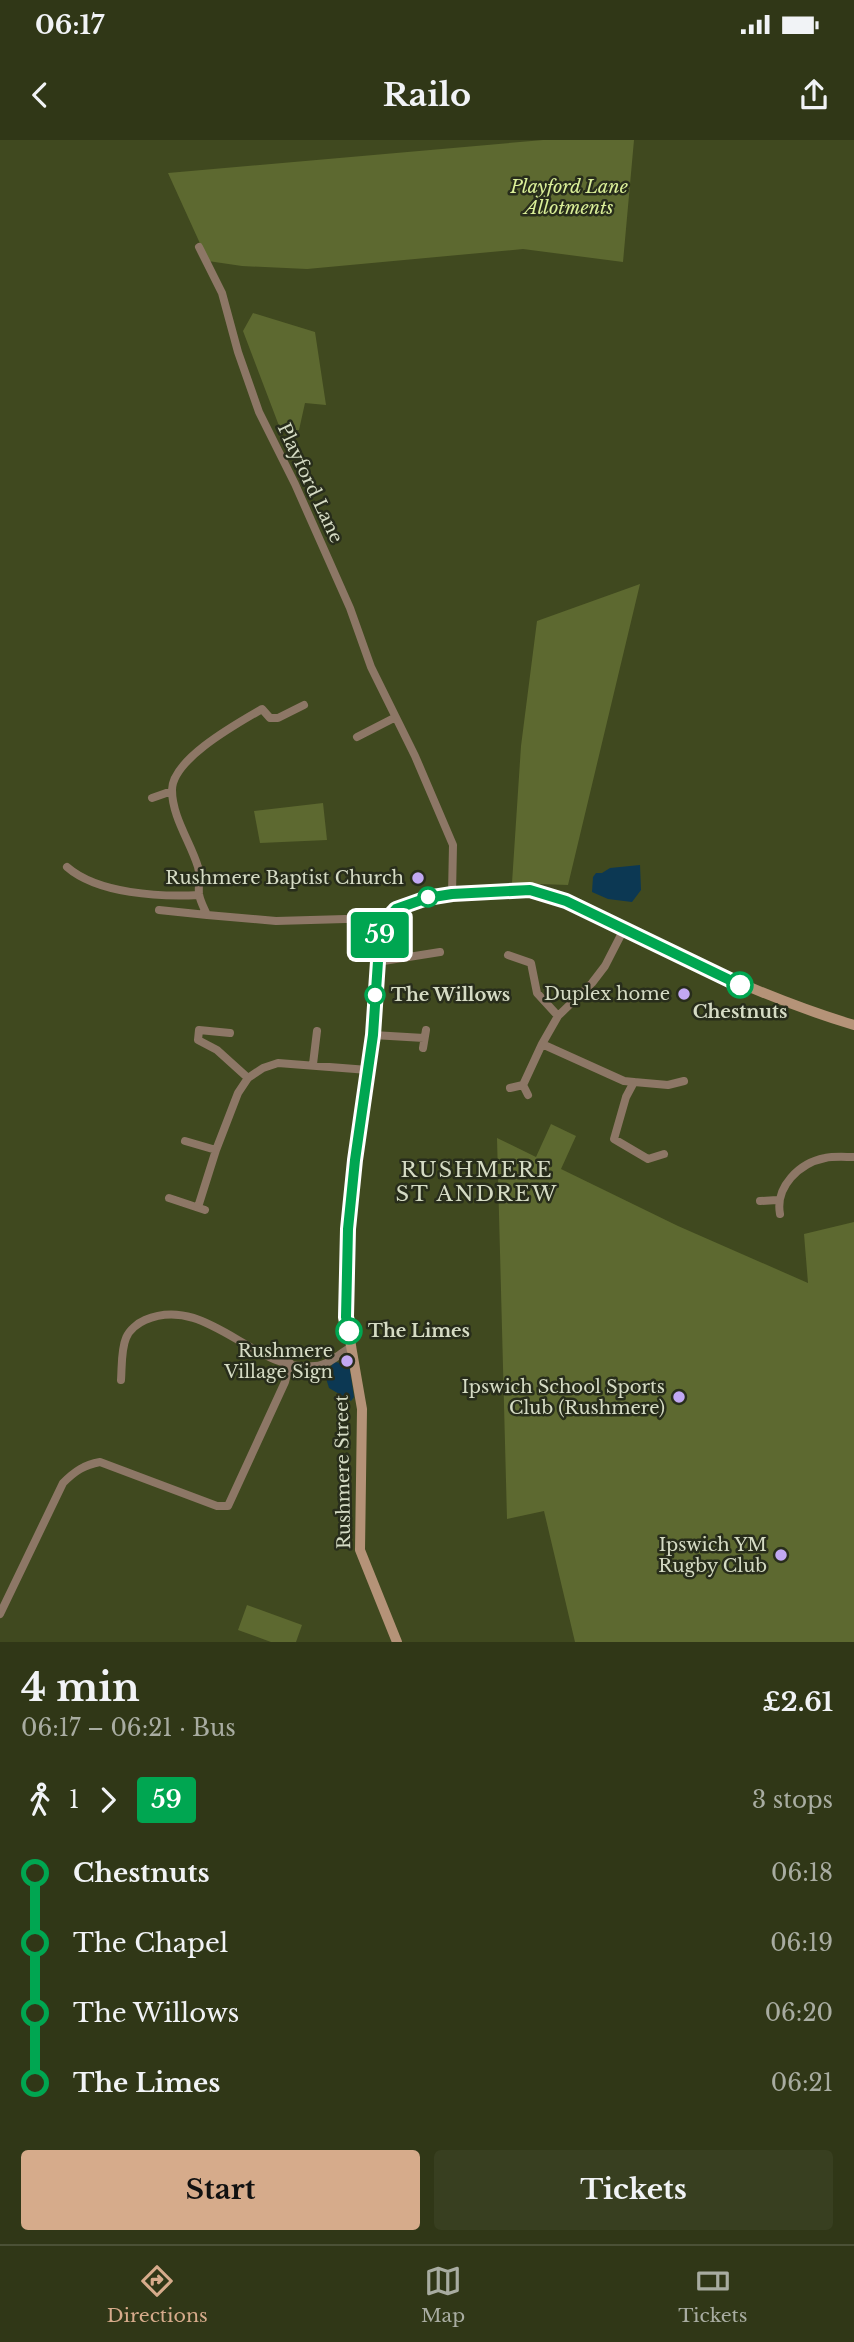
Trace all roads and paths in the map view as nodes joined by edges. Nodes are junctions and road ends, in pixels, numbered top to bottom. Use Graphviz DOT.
graph roads {
  1 [pos="199,247"];
  2 [pos="304,705"];
  3 [pos="394,718"];
  4 [pos="356,737"];
  5 [pos="172,791"];
  6 [pos="152,798"];
  7 [pos="67,867"];
  8 [pos="452,894"];
  9 [pos="199,895"];
  10 [pos="159,911"];
  11 [pos="207,915"];
  12 [pos="386,920"];
  13 [pos="624,929"];
  14 [pos="440,952"];
  15 [pos="508,955"];
  16 [pos="377,962"];
  17 [pos="558,1016"];
  18 [pos="854,1025"];
  19 [pos="317,1031"];
  20 [pos="230,1033"];
  21 [pos="373,1035"];
  22 [pos="542,1044"];
  23 [pos="423,1048"];
  24 [pos="313,1064"];
  25 [pos="368,1070"];
  26 [pos="248,1078"];
  27 [pos="684,1081"];
  28 [pos="634,1082"];
  29 [pos="523,1085"];
  30 [pos="510,1088"];
  31 [pos="528,1095"];
  32 [pos="185,1141"];
  33 [pos="216,1150"];
  34 [pos="664,1154"];
  35 [pos="854,1157"];
  36 [pos="169,1198"];
  37 [pos="777,1200"];
  38 [pos="760,1201"];
  39 [pos="780,1214"];
  40 [pos="352,1346"];
  41 [pos="290,1363"];
  42 [pos="121,1380"];
  43 [pos="0,1614"];
  44 [pos="397,1642"];
  1 -- 3 [label="street, Playford Lane"];
  2 -- 5 [label="street"];
  3 -- 4 [label="street"];
  3 -- 8 [label="street, Playford Lane"];
  5 -- 6 [label="street"];
  5 -- 9 [label="street"];
  7 -- 9 [label="street"];
  8 -- 12 [label="street"];
  8 -- 13 [label="street"];
  9 -- 11 [label="street"];
  10 -- 11 [label="street"];
  11 -- 12 [label="street"];
  12 -- 16 [label="street, Rushmere Street"];
  13 -- 17 [label="street"];
  13 -- 18 [label="street"];
  14 -- 16 [label="street"];
  15 -- 17 [label="street"];
  16 -- 21 [label="street, Rushmere Street"];
  17 -- 22 [label="street"];
  19 -- 24 [label="street"];
  20 -- 26 [label="street"];
  21 -- 23 [label="street"];
  21 -- 25 [label="street, Rushmere Street"];
  22 -- 28 [label="street"];
  22 -- 29 [label="street"];
  24 -- 25 [label="street"];
  24 -- 26 [label="street"];
  25 -- 40 [label="street, Rushmere Street"];
  26 -- 33 [label="street"];
  27 -- 28 [label="street"];
  28 -- 34 [label="street"];
  29 -- 30 [label="street"];
  29 -- 31 [label="street"];
  32 -- 33 [label="street"];
  33 -- 36 [label="street"];
  35 -- 37 [label="street"];
  37 -- 38 [label="street"];
  37 -- 39 [label="street"];
  40 -- 41 [label="street"];
  40 -- 44 [label="street, Rushmere Street"];
  41 -- 42 [label="street"];
  41 -- 43 [label="street"];
}
